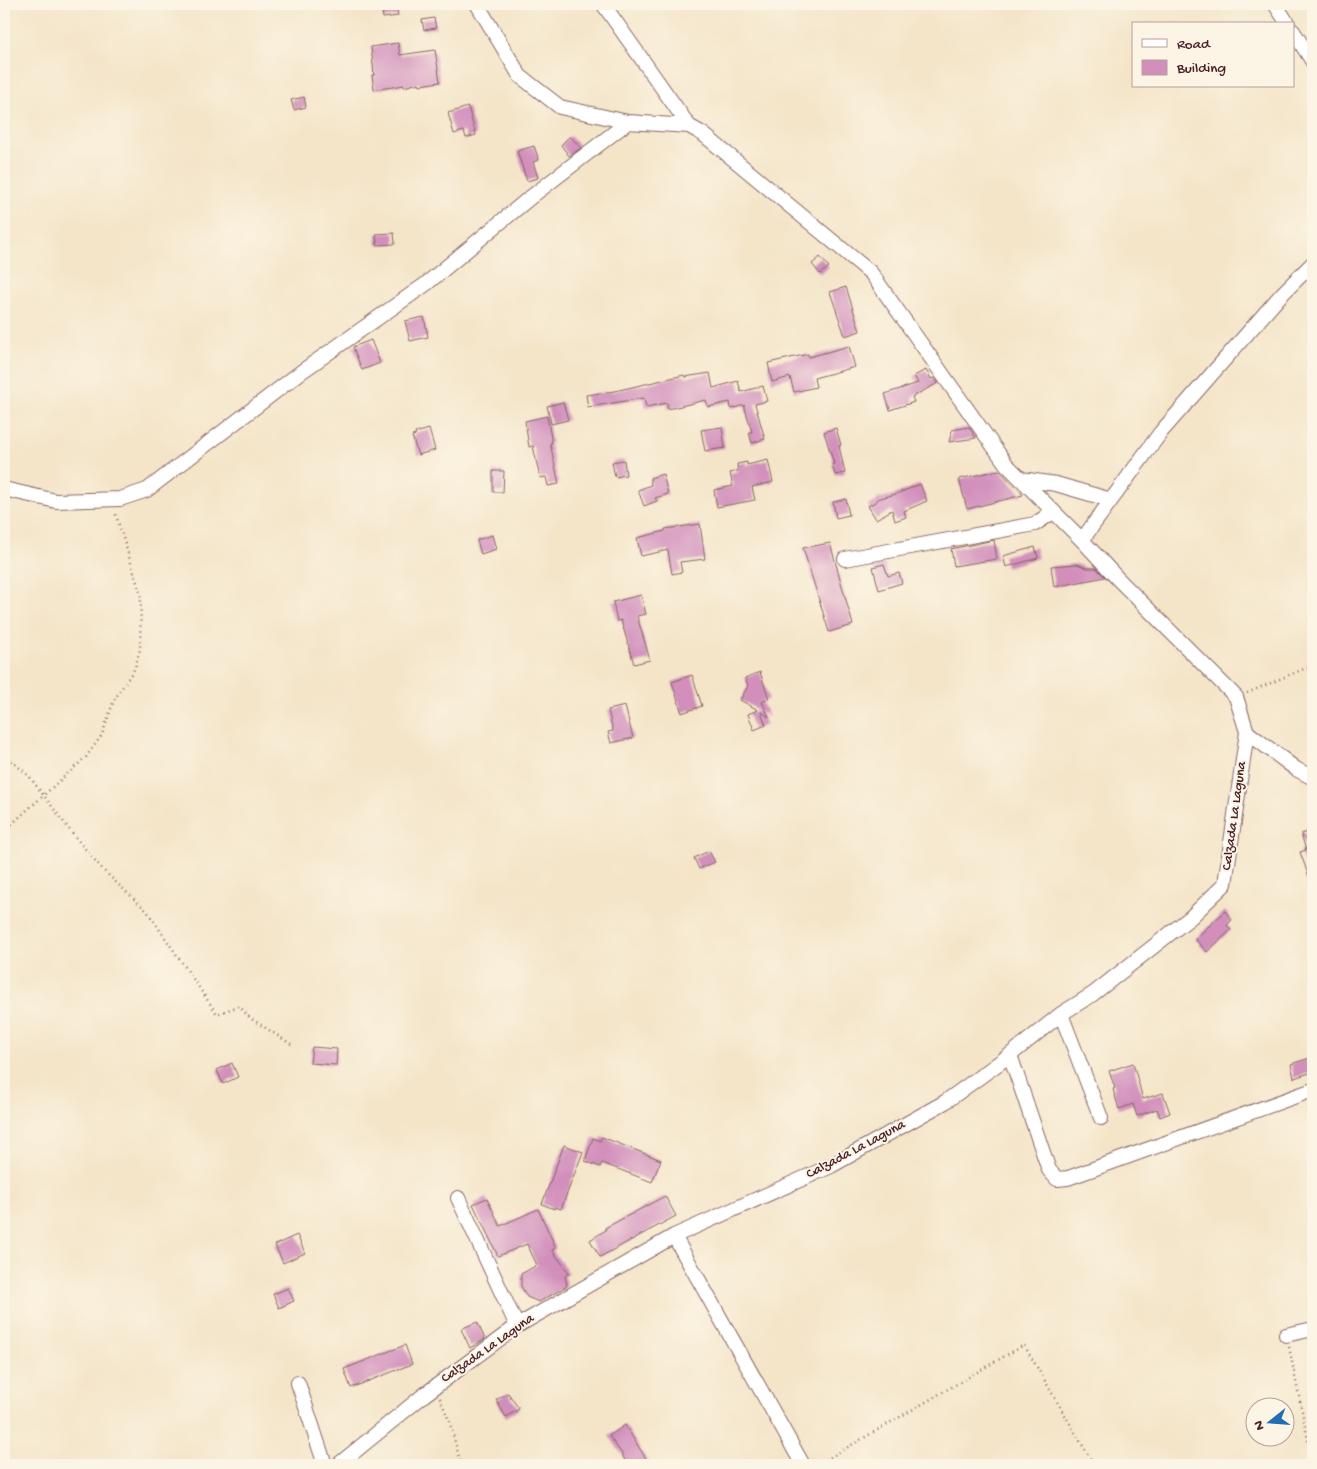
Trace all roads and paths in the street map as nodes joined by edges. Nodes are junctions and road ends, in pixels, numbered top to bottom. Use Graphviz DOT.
graph roads {
  1 [pos="477,4"];
  2 [pos="603,4"];
  3 [pos="1275,4"];
  4 [pos="1287,22"];
  5 [pos="1294,33"];
  6 [pos="1313,62"];
  7 [pos="628,122"];
  8 [pos="689,126"];
  9 [pos="1313,263"];
  10 [pos="1020,479"];
  11 [pos="4,489"];
  12 [pos="111,500"];
  13 [pos="1111,500"];
  14 [pos="1053,512"];
  15 [pos="1082,540"];
  16 [pos="845,560"];
  17 [pos="1313,668"];
  18 [pos="1236,697"];
  19 [pos="1247,732"];
  20 [pos="4,754"];
  21 [pos="1313,778"];
  22 [pos="44,795"];
  23 [pos="4,831"];
  24 [pos="1061,1014"];
  25 [pos="294,1046"];
  26 [pos="1010,1055"];
  27 [pos="1313,1090"];
  28 [pos="1101,1118"];
  29 [pos="458,1198"];
  30 [pos="674,1236"];
  31 [pos="517,1326"];
  32 [pos="1313,1329"];
  33 [pos="1286,1335"];
  34 [pos="298,1383"];
  35 [pos="436,1387"];
  36 [pos="325,1465"];
  37 [pos="338,1465"];
  38 [pos="461,1465"];
  39 [pos="803,1465"];
  40 [pos="817,1465"];
  41 [pos="1094,1465"];
  42 [pos="1313,1465"];
  1 -- 7 [label="street"];
  2 -- 8 [label="street"];
  3 -- 4 [label="street"];
  5 -- 6 [label="street"];
  7 -- 8 [label="street"];
  7 -- 12 [label="street"];
  8 -- 10 [label="street"];
  9 -- 13 [label="street"];
  10 -- 13 [label="street"];
  10 -- 14 [label="street"];
  11 -- 12 [label="street"];
  12 -- 22 [label="path"];
  13 -- 15 [label="street"];
  14 -- 15 [label="street"];
  14 -- 16 [label="street"];
  15 -- 18 [label="street"];
  17 -- 18 [label="path"];
  18 -- 19 [label="street"];
  19 -- 21 [label="street"];
  19 -- 24 [label="street, Calzada La Laguna"];
  20 -- 22 [label="path"];
  22 -- 23 [label="path"];
  22 -- 25 [label="path"];
  24 -- 26 [label="street, Calzada La Laguna"];
  24 -- 28 [label="street"];
  26 -- 27 [label="street"];
  26 -- 30 [label="street, Calzada La Laguna"];
  29 -- 31 [label="street"];
  30 -- 31 [label="street, Calzada La Laguna"];
  30 -- 39 [label="street"];
  31 -- 35 [label="street, Calzada La Laguna"];
  32 -- 33 [label="street"];
  33 -- 42 [label="path"];
  34 -- 36 [label="street"];
  35 -- 37 [label="street, Calzada La Laguna"];
  35 -- 38 [label="path"];
  40 -- 41 [label="path"];
}
